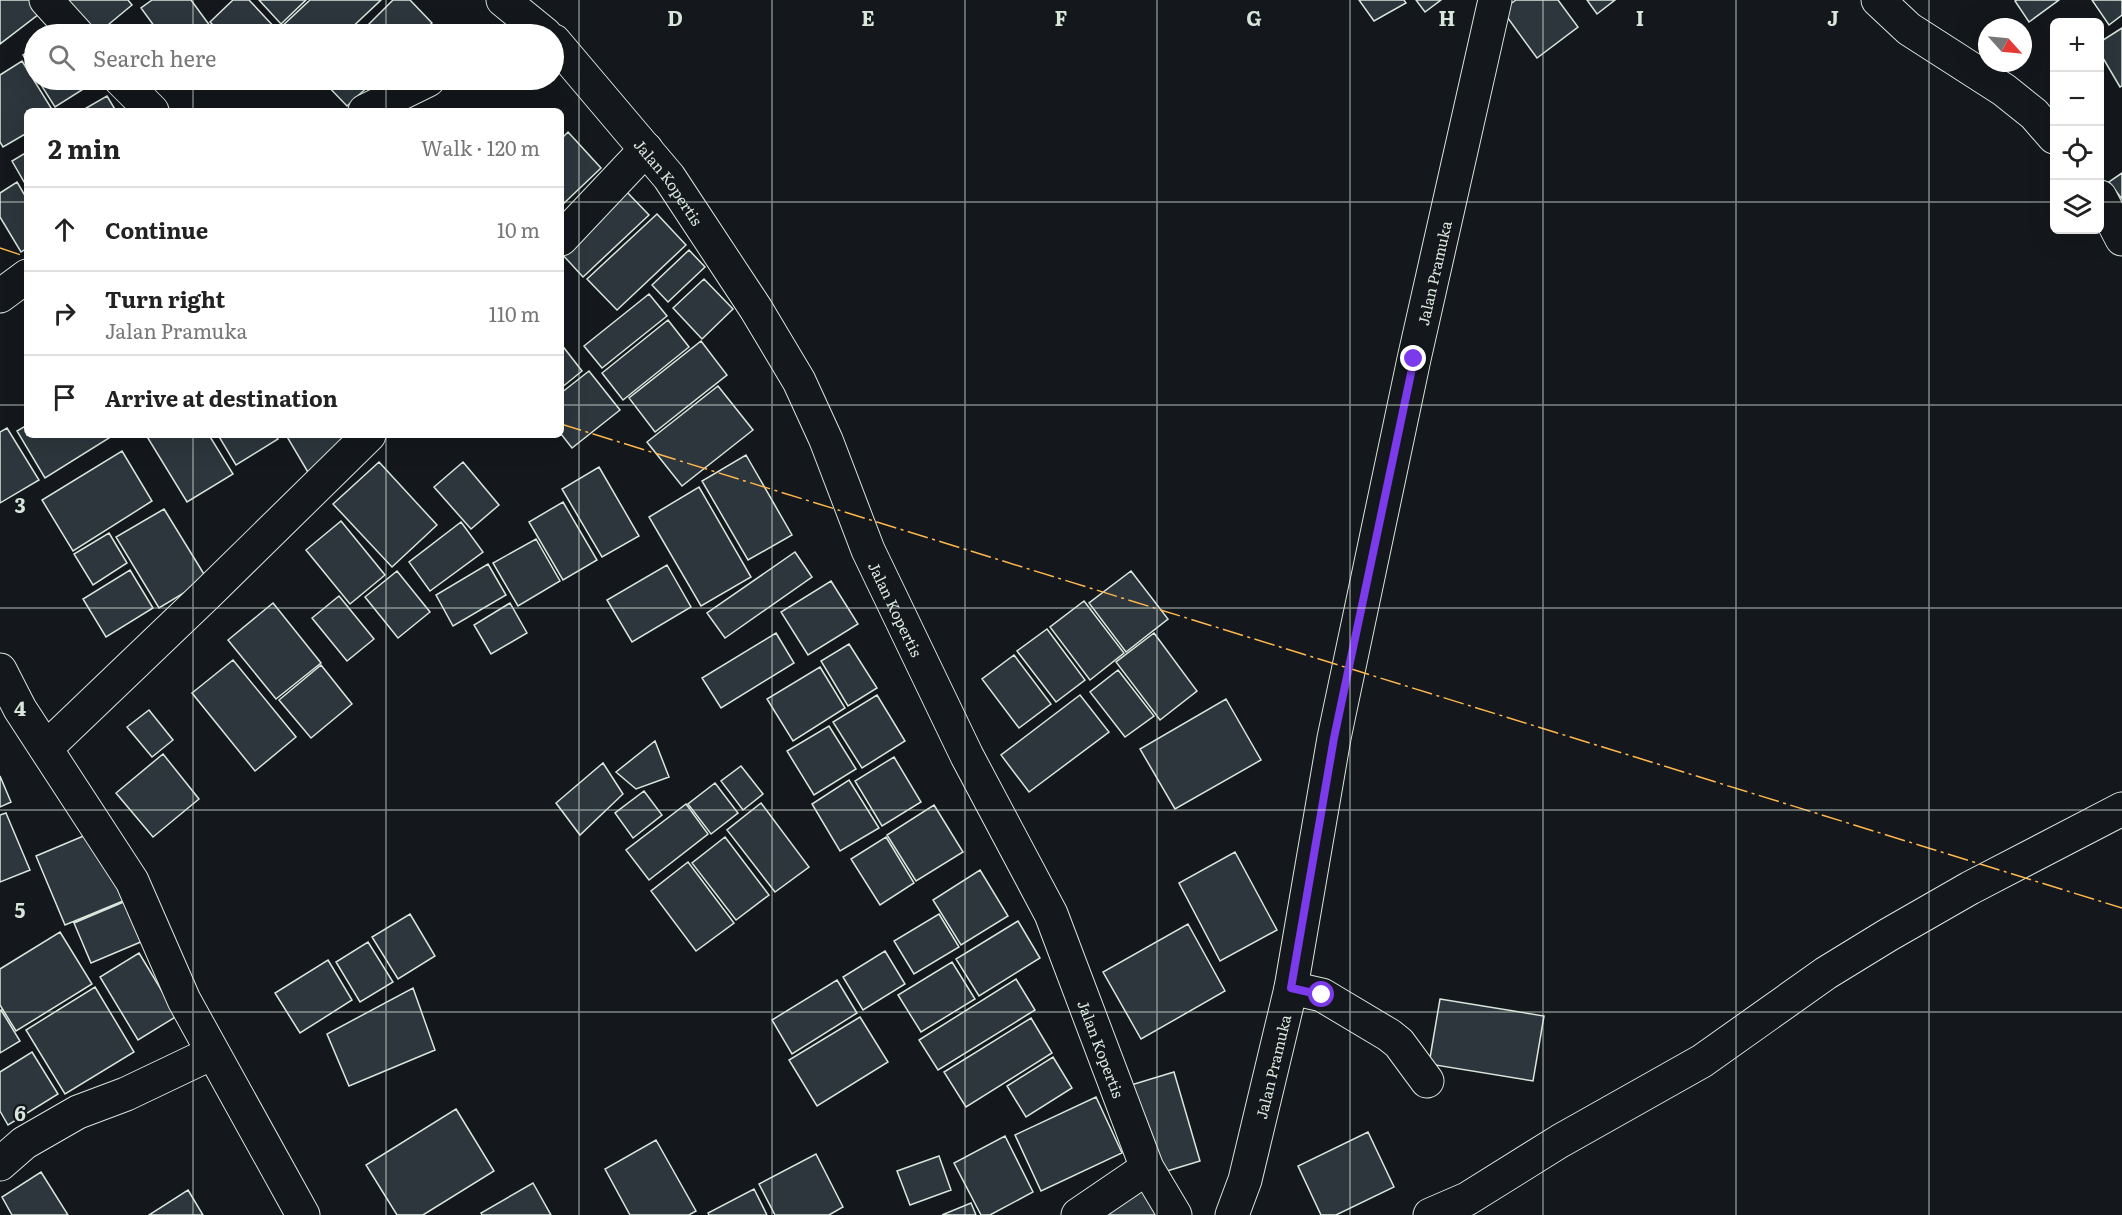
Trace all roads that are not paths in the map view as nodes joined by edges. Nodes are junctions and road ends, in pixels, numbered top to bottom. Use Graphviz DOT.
graph roads {
  1 [pos="46,0"];
  2 [pos="503,0"];
  3 [pos="1495,0"];
  4 [pos="1878,0"];
  5 [pos="68,24"];
  6 [pos="533,24"];
  7 [pos="564,54"];
  8 [pos="131,90"];
  9 [pos="408,90"];
  10 [pos="149,108"];
  11 [pos="371,108"];
  12 [pos="2050,132"];
  13 [pos="645,149"];
  14 [pos="2104,205"];
  15 [pos="564,236"];
  16 [pos="2122,239"];
  17 [pos="24,278"];
  18 [pos="0,296"];
  19 [pos="366,438"];
  20 [pos="0,670"];
  21 [pos="10,712"];
  22 [pos="46,748"];
  23 [pos="2122,809"];
  24 [pos="1291,988"];
  25 [pos="212,1053"];
  26 [pos="1427,1081"];
  27 [pos="0,1164"];
  28 [pos="1147,1168"];
  29 [pos="303,1215"];
  30 [pos="1078,1215"];
  31 [pos="1175,1215"];
  32 [pos="1232,1215"];
  33 [pos="1430,1215"];
  1 -- 5 [label="street"];
  2 -- 6 [label="street"];
  3 -- 24 [label="street, Jalan Pramuka"];
  4 -- 12 [label="street"];
  7 -- 13 [label="street, Jalan Kopertis"];
  8 -- 10 [label="street"];
  9 -- 11 [label="street"];
  13 -- 15 [label="street"];
  13 -- 28 [label="street, Jalan Kopertis"];
  14 -- 16 [label="street"];
  17 -- 18 [label="street"];
  19 -- 22 [label="street"];
  20 -- 21 [label="street"];
  21 -- 22 [label="street"];
  22 -- 25 [label="street"];
  23 -- 33 [label="street"];
  24 -- 26 [label="street"];
  24 -- 32 [label="street, Jalan Pramuka"];
  25 -- 27 [label="street"];
  25 -- 29 [label="street"];
  28 -- 30 [label="street"];
  28 -- 31 [label="street, Jalan Kopertis"];
}
